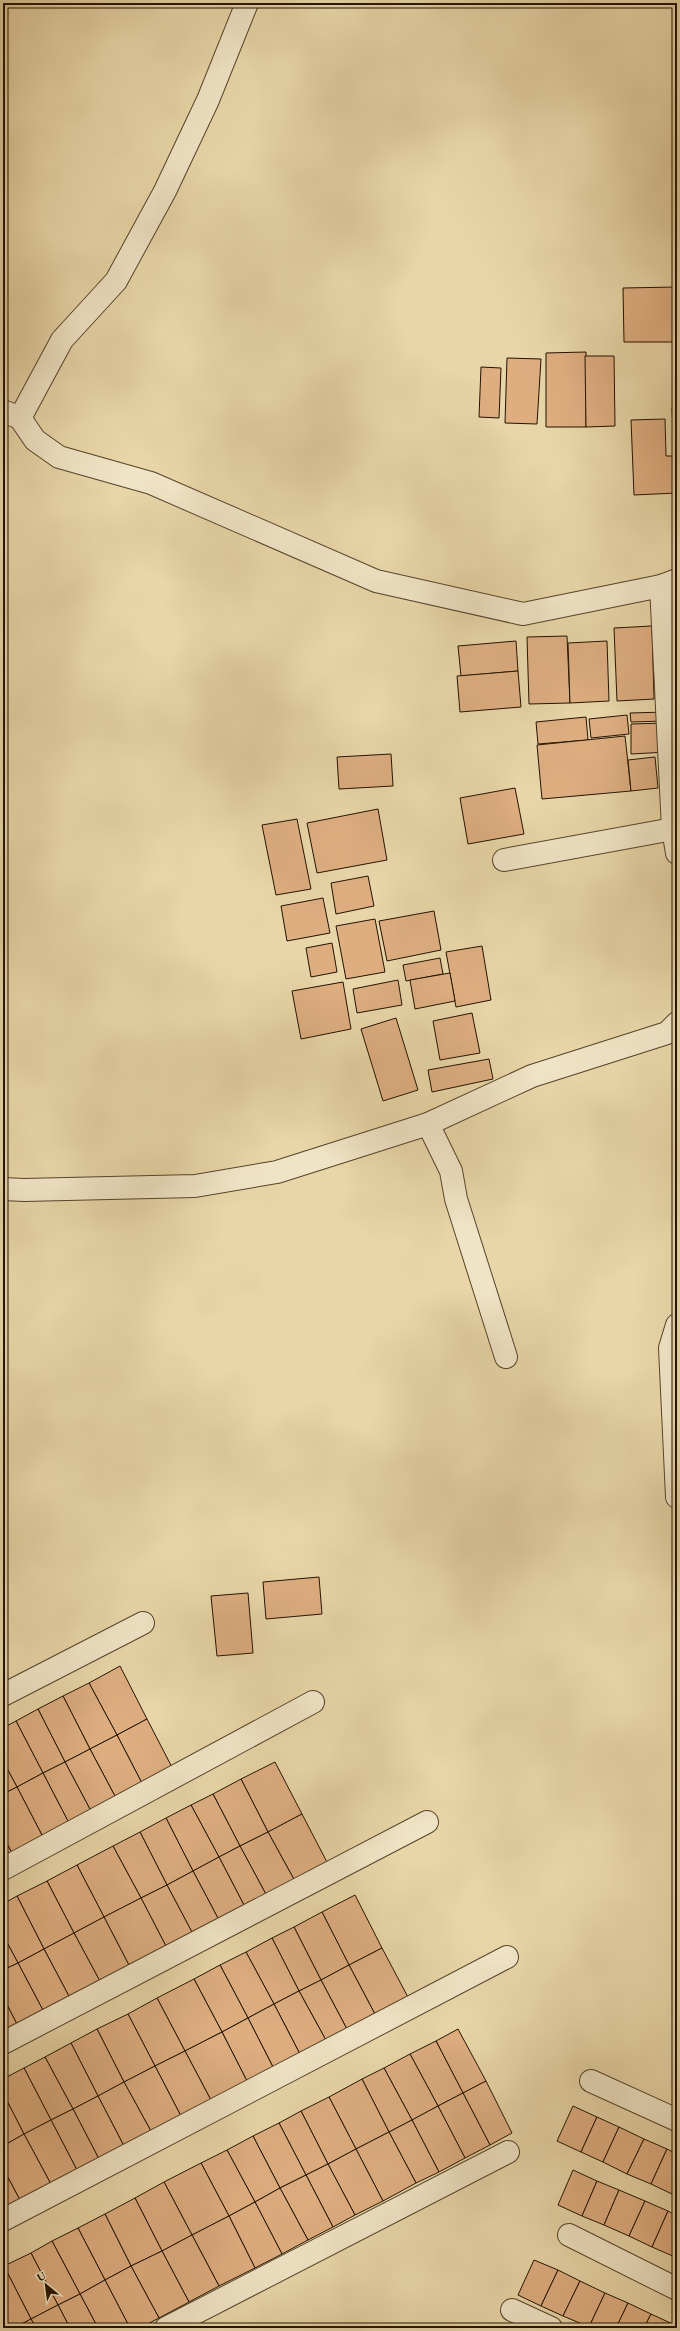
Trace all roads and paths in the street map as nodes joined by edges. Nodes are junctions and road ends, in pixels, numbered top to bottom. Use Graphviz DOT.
graph roads {
  1 [pos="247,3"];
  2 [pos="11,415"];
  3 [pos="669,583"];
  4 [pos="674,829"];
  5 [pos="677,852"];
  6 [pos="504,860"];
  7 [pos="677,1023"];
  8 [pos="428,1124"];
  9 [pos="3,1189"];
  10 [pos="677,1325"];
  11 [pos="506,1357"];
  12 [pos="677,1498"];
  13 [pos="143,1623"];
  14 [pos="3,1695"];
  15 [pos="313,1702"];
  16 [pos="427,1822"];
  17 [pos="3,1869"];
  18 [pos="507,1957"];
  19 [pos="3,2043"];
  20 [pos="591,2081"];
  21 [pos="677,2120"];
  22 [pos="508,2152"];
  23 [pos="3,2220"];
  24 [pos="569,2234"];
  25 [pos="677,2289"];
  26 [pos="512,2310"];
  27 [pos="196,2321"];
  28 [pos="166,2328"];
  29 [pos="551,2328"];
  1 -- 2 [label="street"];
  2 -- 3 [label="street"];
  3 -- 4 [label="street"];
  4 -- 5 [label="street"];
  4 -- 6 [label="street"];
  7 -- 8 [label="street"];
  8 -- 9 [label="street"];
  8 -- 11 [label="street"];
  10 -- 12 [label="street"];
  13 -- 14 [label="street"];
  15 -- 17 [label="street"];
  16 -- 19 [label="street"];
  18 -- 23 [label="street"];
  20 -- 21 [label="street"];
  22 -- 27 [label="street"];
  24 -- 25 [label="street"];
  26 -- 29 [label="street"];
  27 -- 28 [label="street"];
}
